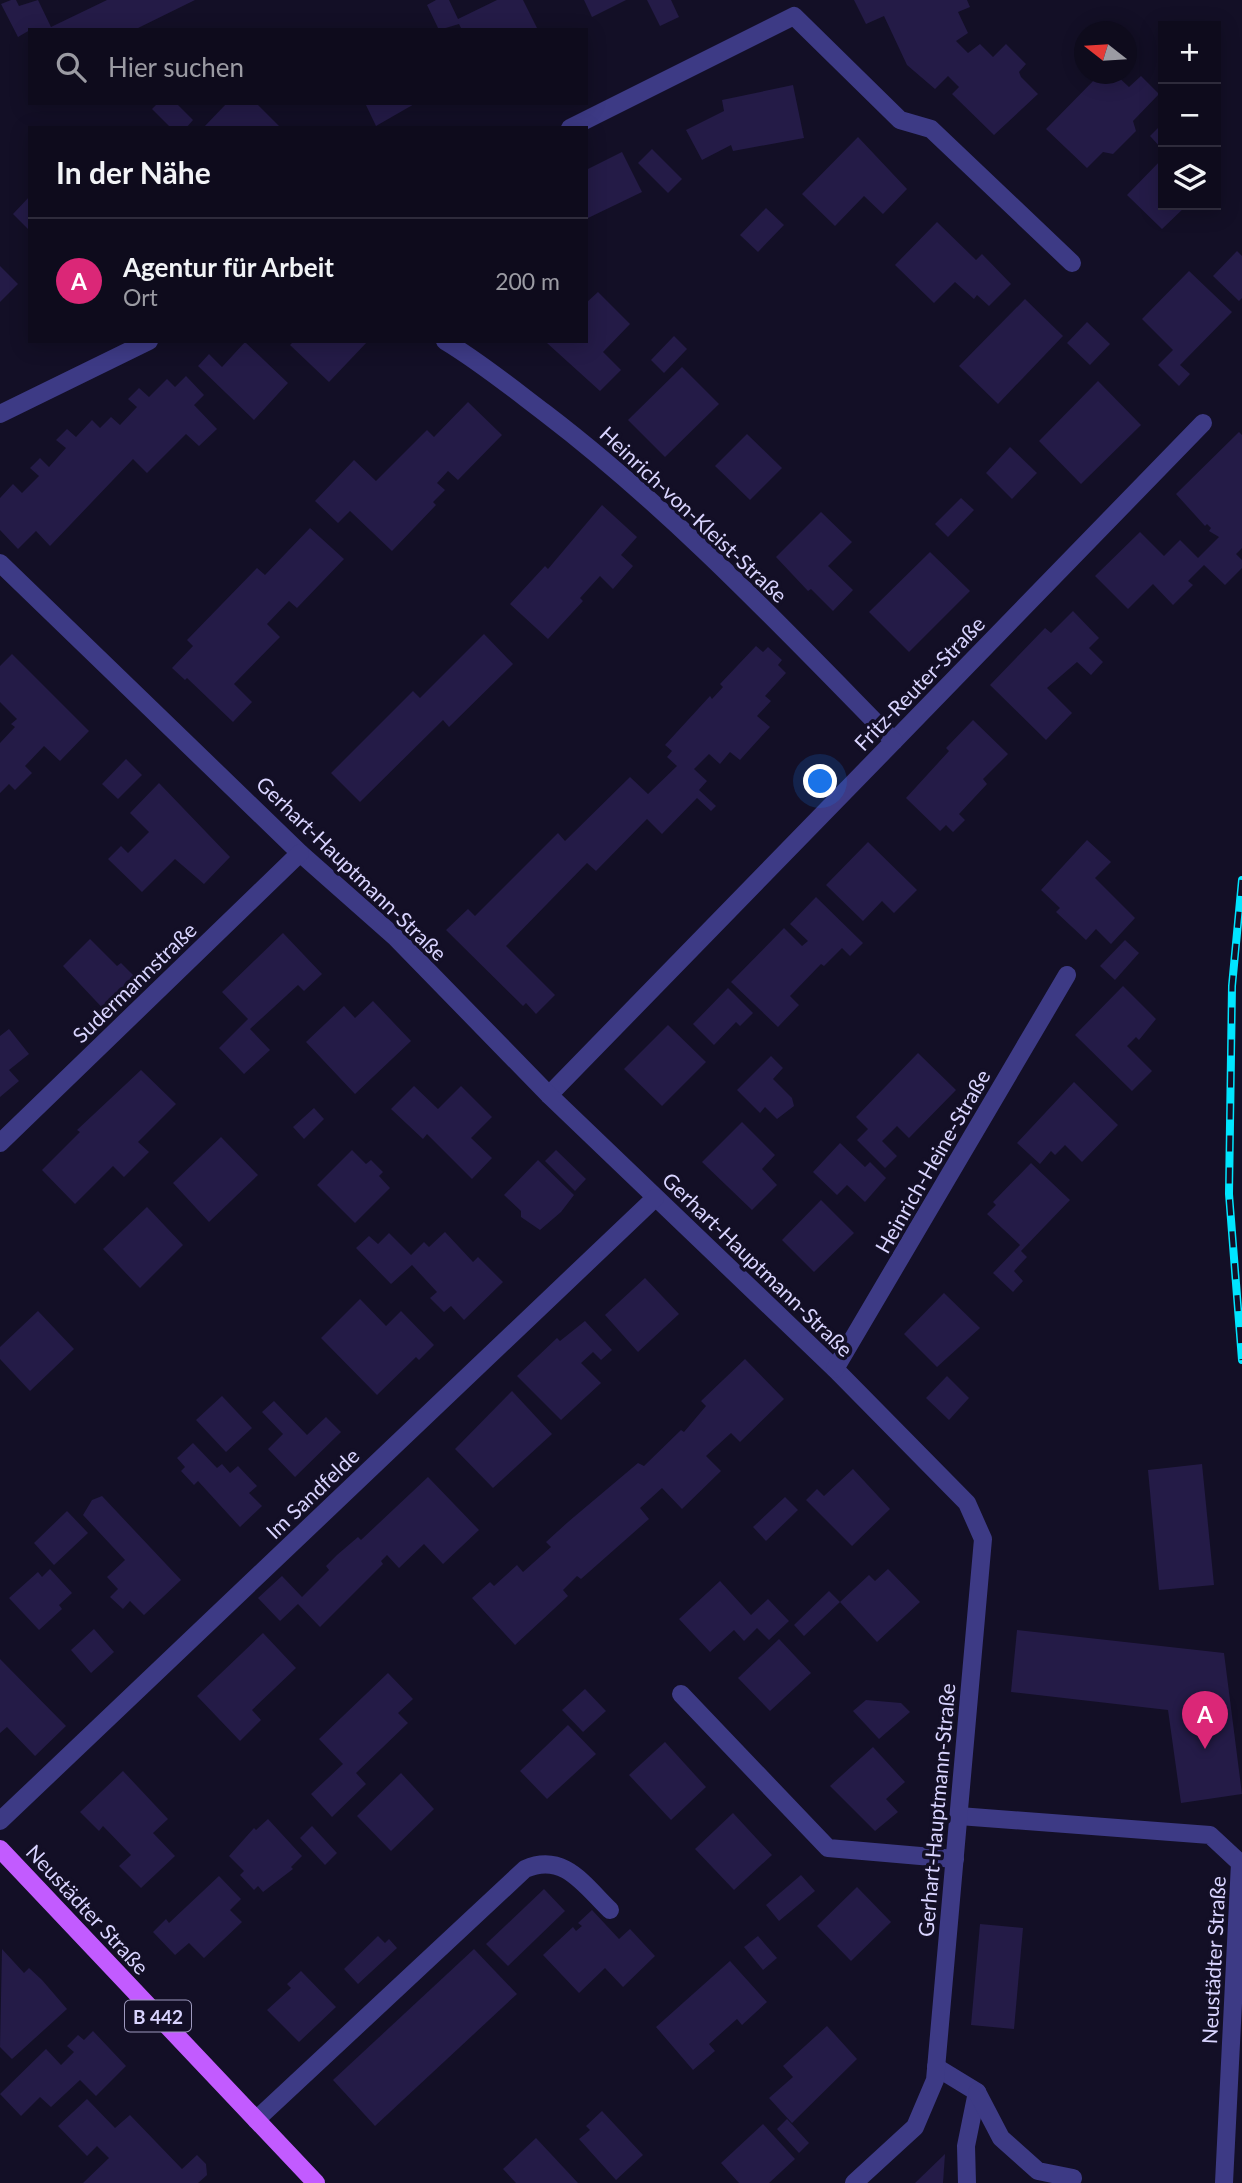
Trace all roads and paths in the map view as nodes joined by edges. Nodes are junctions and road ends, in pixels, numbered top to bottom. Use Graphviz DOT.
graph roads {
  1 [pos="574,126"];
  2 [pos="1072,263"];
  3 [pos="145,343"];
  4 [pos="448,343"];
  5 [pos="0,414"];
  6 [pos="1203,423"];
  7 [pos="0,563"];
  8 [pos="894,741"];
  9 [pos="300,853"];
  10 [pos="1068,975"];
  11 [pos="549,1095"];
  12 [pos="0,1143"];
  13 [pos="655,1198"];
  14 [pos="835,1369"];
  15 [pos="681,1694"];
  16 [pos="959,1816"];
  17 [pos="0,1821"];
  18 [pos="0,1849"];
  19 [pos="955,1859"];
  20 [pos="610,1910"];
  21 [pos="936,2067"];
  22 [pos="977,2092"];
  23 [pos="256,2120"];
  24 [pos="1073,2178"];
  25 [pos="316,2183"];
  26 [pos="854,2183"];
  27 [pos="967,2183"];
  28 [pos="1224,2183"];
  1 -- 2 [label="street"];
  3 -- 5 [label="street"];
  4 -- 8 [label="street, Heinrich-von-Kleist-Straße"];
  6 -- 8 [label="street, Fritz-Reuter-Straße"];
  7 -- 9 [label="street, Gerhart-Hauptmann-Straße"];
  8 -- 11 [label="street, Fritz-Reuter-Straße"];
  9 -- 11 [label="street, Gerhart-Hauptmann-Straße"];
  9 -- 12 [label="street, Sudermannstraße"];
  10 -- 14 [label="street, Heinrich-Heine-Straße"];
  11 -- 13 [label="street, Gerhart-Hauptmann-Straße"];
  13 -- 14 [label="street, Gerhart-Hauptmann-Straße"];
  13 -- 17 [label="street, Im Sandfelde"];
  14 -- 16 [label="street, Gerhart-Hauptmann-Straße"];
  15 -- 19 [label="street"];
  16 -- 19 [label="street, Gerhart-Hauptmann-Straße"];
  16 -- 28 [label="street, Neustädter Straße"];
  18 -- 23 [label="main road, Neustädter Straße / B 442"];
  19 -- 21 [label="street, Gerhart-Hauptmann-Straße"];
  20 -- 23 [label="street"];
  21 -- 22 [label="street"];
  21 -- 26 [label="street, Gerhart-Hauptmann-Straße"];
  22 -- 24 [label="street"];
  22 -- 27 [label="street"];
  23 -- 25 [label="main road, Neustädter Straße / B 442"];
}
